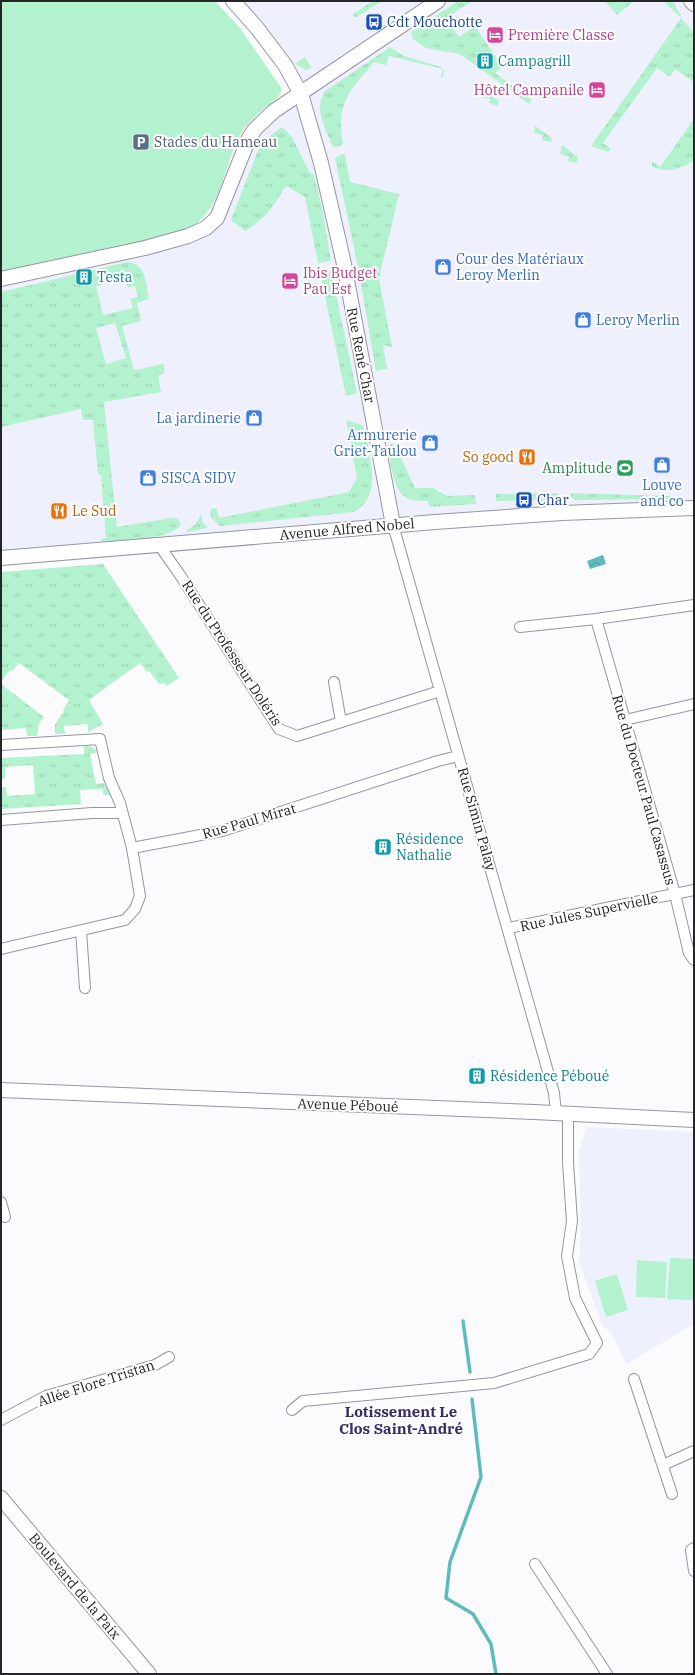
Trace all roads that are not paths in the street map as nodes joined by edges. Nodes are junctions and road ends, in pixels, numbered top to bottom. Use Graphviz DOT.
graph roads {
  1 [pos="233,1"];
  2 [pos="438,1"];
  3 [pos="691,1"];
  4 [pos="694,4"];
  5 [pos="301,94"];
  6 [pos="1,279"];
  7 [pos="694,508"];
  8 [pos="392,525"];
  9 [pos="159,545"];
  10 [pos="1,558"];
  11 [pos="694,605"];
  12 [pos="596,619"];
  13 [pos="520,627"];
  14 [pos="334,682"];
  15 [pos="440,690"];
  16 [pos="694,704"];
  17 [pos="626,720"];
  18 [pos="341,722"];
  19 [pos="1,745"];
  20 [pos="458,756"];
  21 [pos="122,813"];
  22 [pos="1,820"];
  23 [pos="132,848"];
  24 [pos="694,890"];
  25 [pos="675,894"];
  26 [pos="508,928"];
  27 [pos="81,931"];
  28 [pos="1,949"];
  29 [pos="694,960"];
  30 [pos="85,988"];
  31 [pos="1,1090"];
  32 [pos="562,1114"];
  33 [pos="694,1120"];
  34 [pos="1,1202"];
  35 [pos="5,1217"];
  36 [pos="169,1357"];
  37 [pos="634,1379"];
  38 [pos="292,1410"];
  39 [pos="1,1420"];
  40 [pos="694,1451"];
  41 [pos="663,1465"];
  42 [pos="672,1494"];
  43 [pos="1,1498"];
  44 [pos="694,1548"];
  45 [pos="535,1564"];
  46 [pos="694,1571"];
  47 [pos="149,1674"];
  48 [pos="607,1674"];
  1 -- 5 [label="street, Rue René Char"];
  2 -- 5 [label="street"];
  3 -- 4 [label="street"];
  5 -- 6 [label="street"];
  5 -- 8 [label="street, Rue René Char"];
  7 -- 8 [label="street, Avenue Alfred Nobel"];
  8 -- 9 [label="street, Avenue Alfred Nobel"];
  8 -- 15 [label="street, Rue Simin Palay"];
  9 -- 10 [label="street, Avenue Alfred Nobel"];
  9 -- 18 [label="street, Rue du Professeur Doléris"];
  11 -- 12 [label="street"];
  12 -- 13 [label="street"];
  12 -- 17 [label="street, Rue du Docteur Paul Casassus"];
  14 -- 18 [label="street"];
  15 -- 18 [label="street, Rue du Professeur Doléris"];
  15 -- 20 [label="street, Rue Simin Palay"];
  16 -- 17 [label="street"];
  17 -- 25 [label="street, Rue du Docteur Paul Casassus"];
  19 -- 21 [label="street"];
  20 -- 23 [label="street, Rue Paul Mirat"];
  20 -- 26 [label="street, Rue Simin Palay"];
  21 -- 22 [label="street"];
  21 -- 23 [label="street"];
  23 -- 27 [label="street"];
  24 -- 25 [label="street, Rue Jules Supervielle"];
  25 -- 26 [label="street, Rue Jules Supervielle"];
  25 -- 29 [label="street, Rue du Docteur Paul Casassus"];
  26 -- 32 [label="street, Rue Simin Palay"];
  27 -- 28 [label="street"];
  27 -- 30 [label="street"];
  31 -- 32 [label="street, Avenue Péboué"];
  32 -- 33 [label="street, Avenue Péboué"];
  32 -- 38 [label="street, Rue Simin Palay"];
  34 -- 35 [label="street"];
  36 -- 39 [label="street, Allée Flore Tristan"];
  37 -- 41 [label="street"];
  40 -- 41 [label="street"];
  41 -- 42 [label="street"];
  43 -- 47 [label="street, Boulevard de la Paix"];
  44 -- 46 [label="street"];
  45 -- 48 [label="street"];
}
